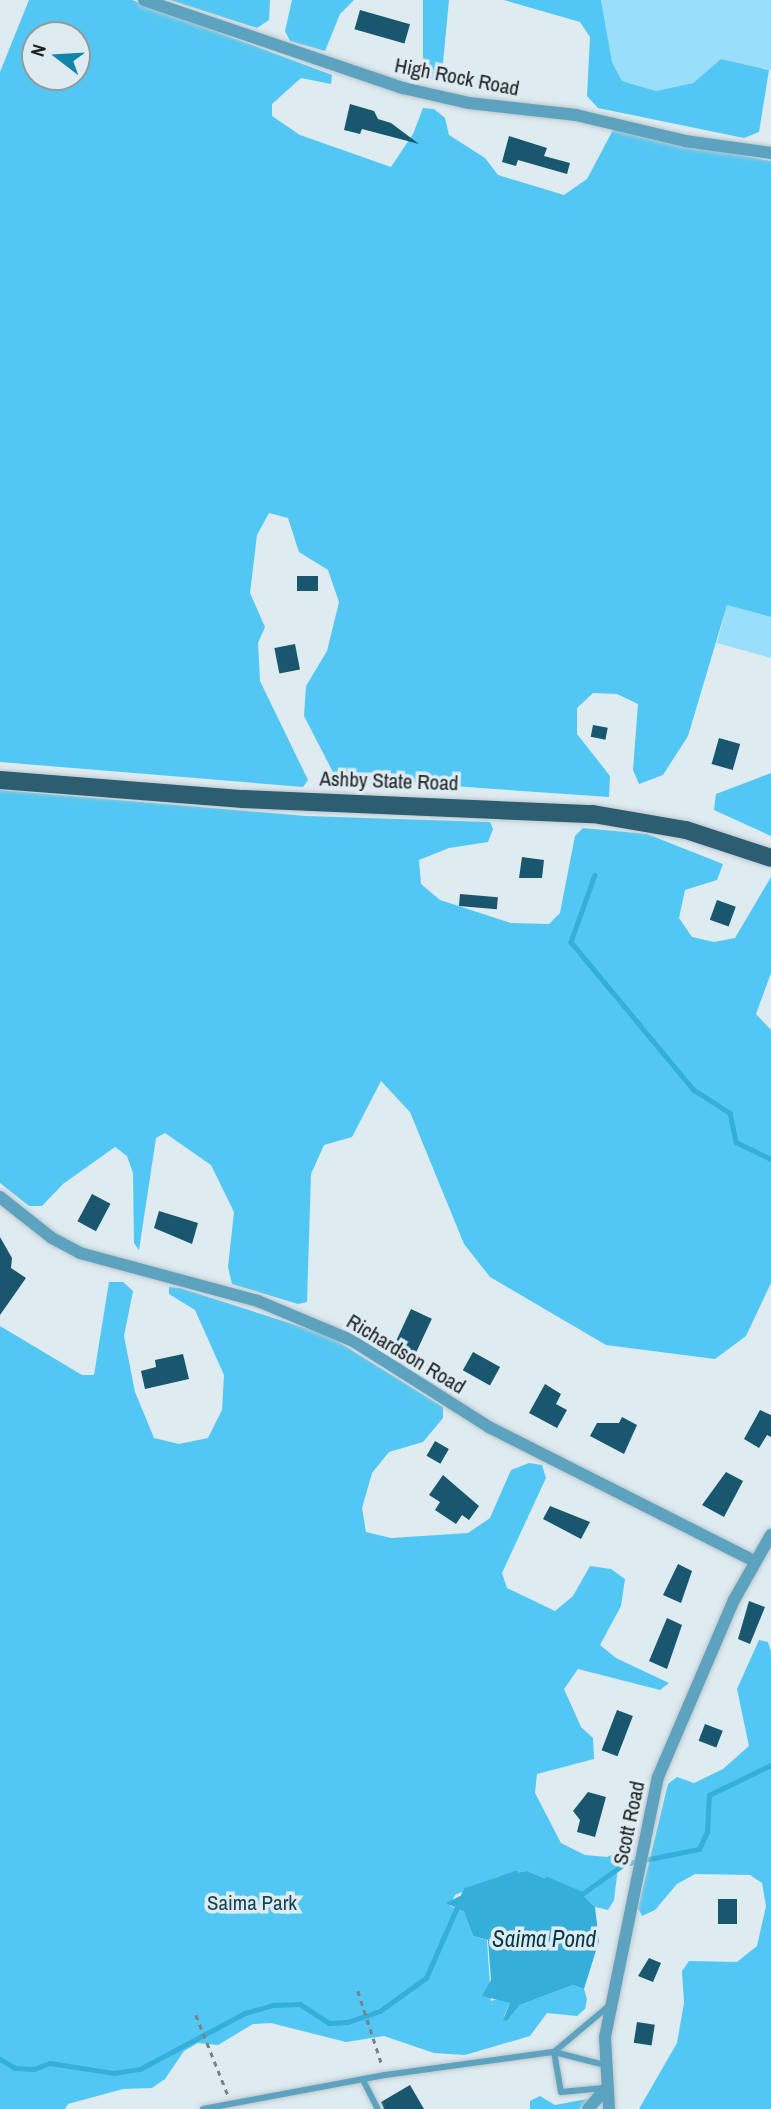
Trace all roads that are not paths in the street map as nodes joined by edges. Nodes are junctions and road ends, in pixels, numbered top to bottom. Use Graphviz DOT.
graph roads {
  1 [pos="144,0"];
  2 [pos="771,153"];
  3 [pos="0,780"];
  4 [pos="771,858"];
  5 [pos="0,1197"];
  6 [pos="771,1535"];
  7 [pos="754,1561"];
  8 [pos="610,2005"];
  9 [pos="554,2052"];
  10 [pos="605,2065"];
  11 [pos="363,2080"];
  12 [pos="607,2087"];
  13 [pos="203,2109"];
  14 [pos="378,2109"];
  15 [pos="588,2109"];
  16 [pos="609,2109"];
  1 -- 2 [label="street, High Rock Road"];
  3 -- 4 [label="main road, Ashby State Road"];
  5 -- 7 [label="street, Richardson Road"];
  6 -- 7 [label="street"];
  7 -- 8 [label="street, Scott Road"];
  8 -- 9 [label="lane"];
  8 -- 10 [label="street, Scott Road"];
  9 -- 10 [label="lane"];
  9 -- 11 [label="lane"];
  9 -- 12 [label="lane"];
  10 -- 12 [label="street, Scott Road"];
  11 -- 13 [label="lane"];
  11 -- 14 [label="lane"];
  12 -- 15 [label="street"];
  12 -- 16 [label="street, Scott Road"];
}
